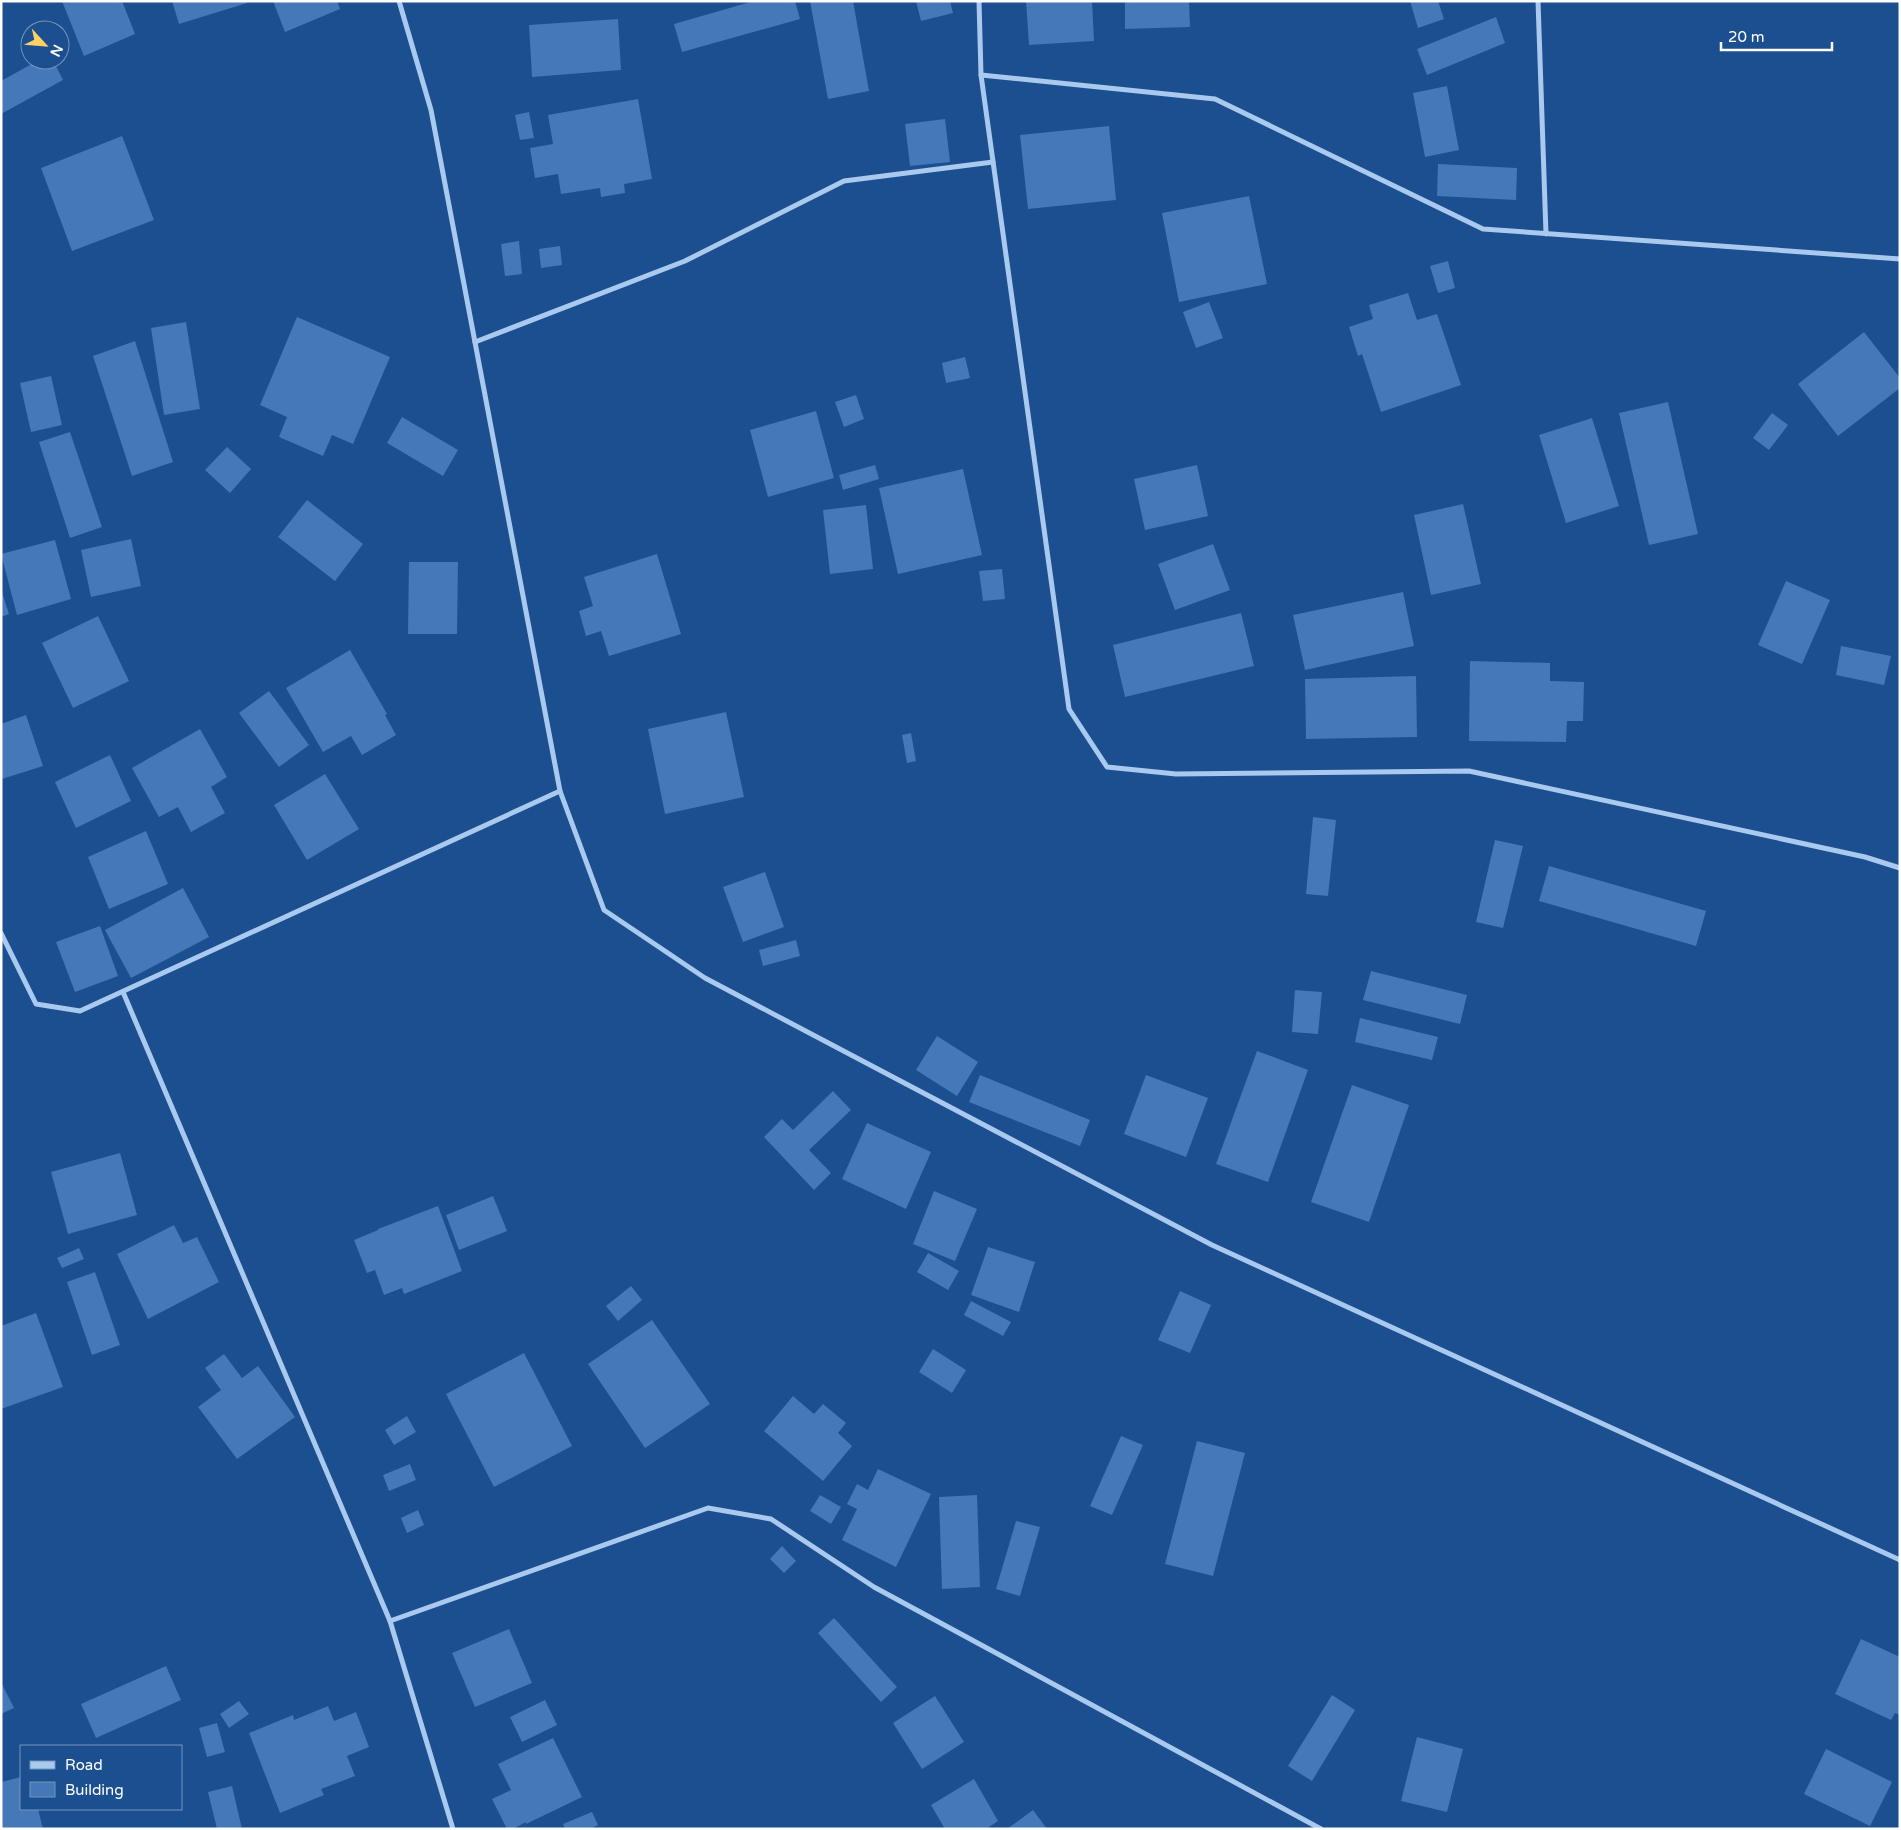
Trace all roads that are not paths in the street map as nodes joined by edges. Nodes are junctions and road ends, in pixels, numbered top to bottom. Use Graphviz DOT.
graph roads {
  1 [pos="399,1"];
  2 [pos="978,1"];
  3 [pos="1538,1"];
  4 [pos="981,75"];
  5 [pos="993,162"];
  6 [pos="1546,234"];
  7 [pos="1900,259"];
  8 [pos="476,342"];
  9 [pos="560,791"];
  10 [pos="1900,868"];
  11 [pos="1,933"];
  12 [pos="123,992"];
  13 [pos="1900,1560"];
  14 [pos="390,1621"];
  15 [pos="453,1829"];
  16 [pos="1321,1829"];
  1 -- 8 [label="street"];
  2 -- 4 [label="street"];
  3 -- 6 [label="street"];
  4 -- 5 [label="street"];
  4 -- 6 [label="street"];
  5 -- 8 [label="street"];
  5 -- 10 [label="street"];
  6 -- 7 [label="street"];
  8 -- 9 [label="street"];
  9 -- 12 [label="street"];
  9 -- 13 [label="street"];
  11 -- 12 [label="street"];
  12 -- 14 [label="street"];
  14 -- 15 [label="street"];
  14 -- 16 [label="street"];
}
